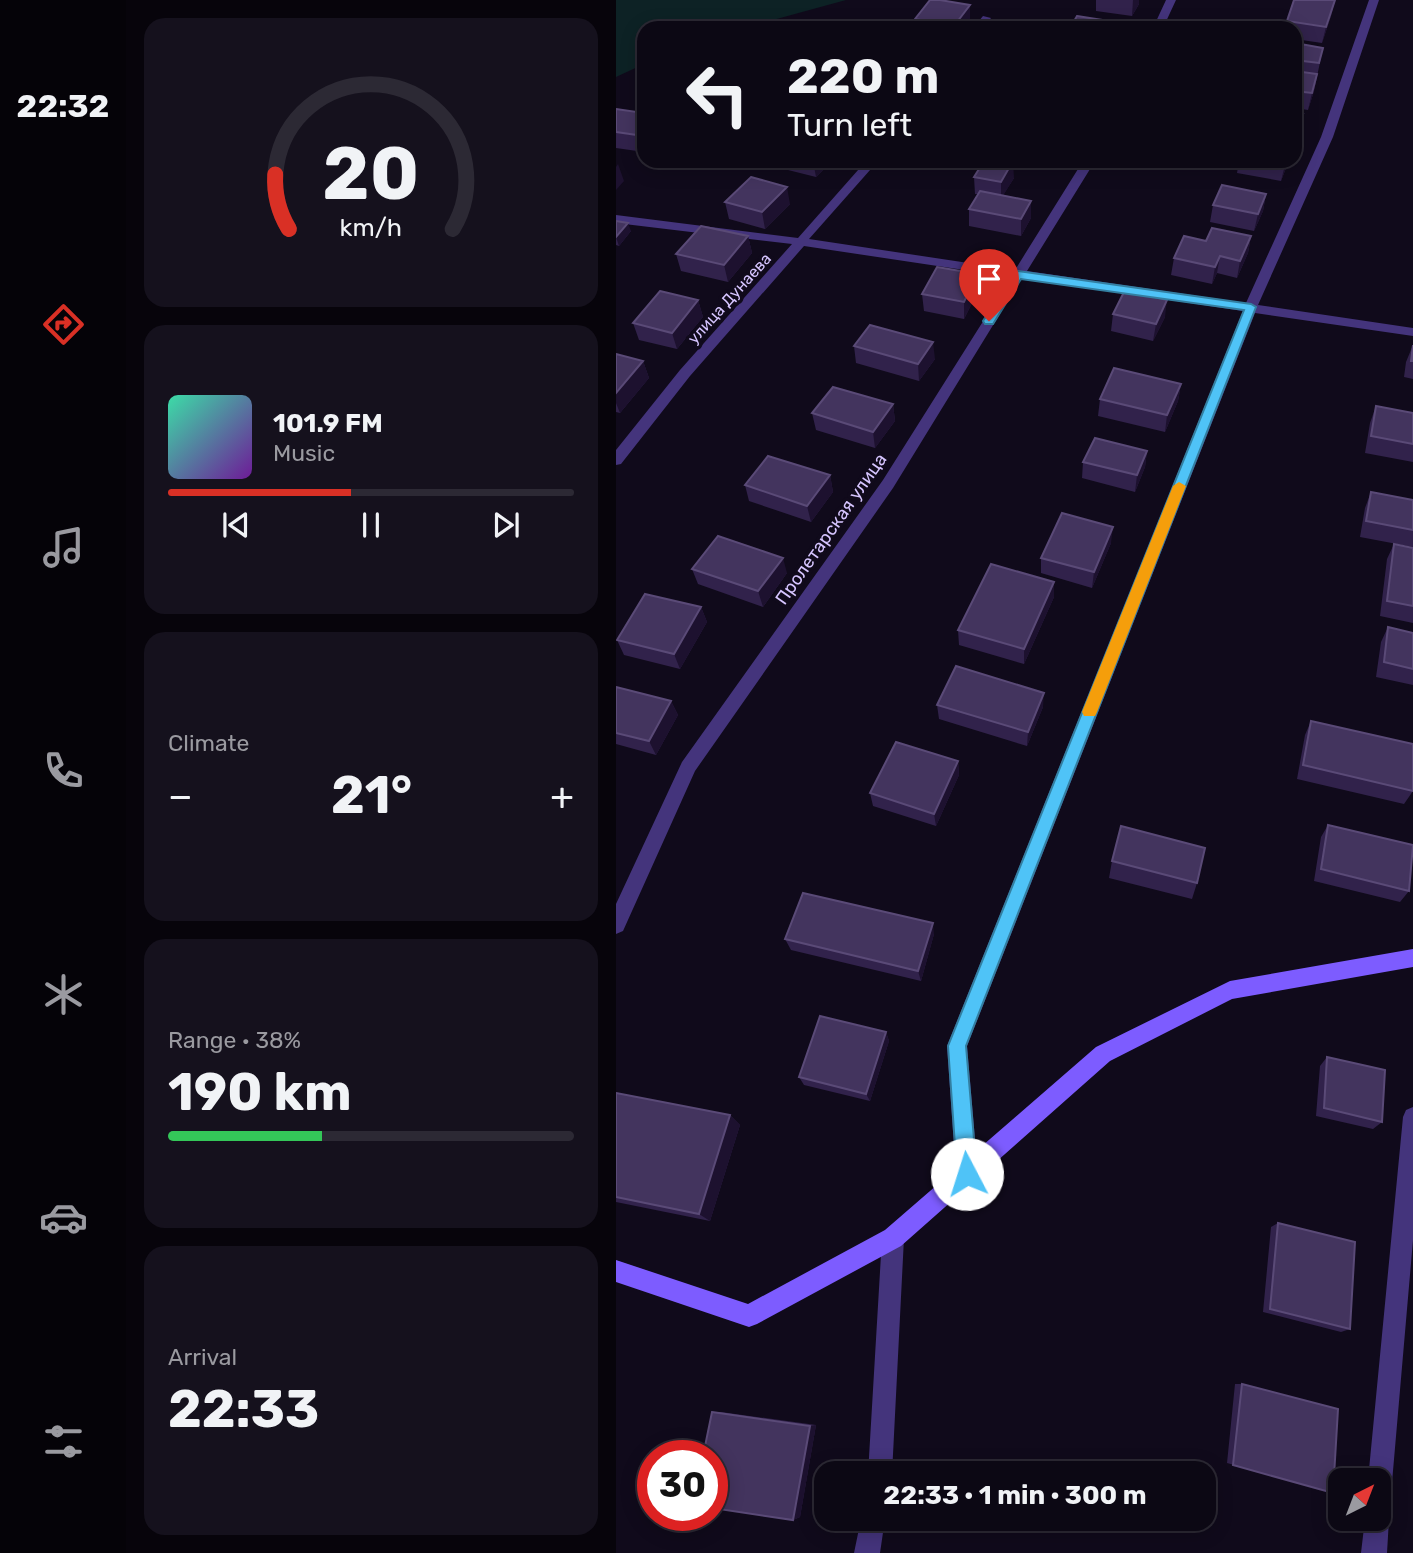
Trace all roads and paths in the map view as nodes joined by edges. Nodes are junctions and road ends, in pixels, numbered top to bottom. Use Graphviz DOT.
graph roads {
  1 [pos="1171,0"];
  2 [pos="1374,0"];
  3 [pos="986,18"];
  4 [pos="984,21"];
  5 [pos="1161,21"];
  6 [pos="866,168"];
  7 [pos="1085,168"];
  8 [pos="616,219"];
  9 [pos="802,242"];
  10 [pos="1018,275"];
  11 [pos="1251,307"];
  12 [pos="1413,332"];
  13 [pos="616,460"];
  14 [pos="616,925"];
  15 [pos="1413,958"];
  16 [pos="1413,1117"];
  17 [pos="967,1174"];
  18 [pos="893,1238"];
  19 [pos="616,1271"];
  20 [pos="881,1461"];
  21 [pos="1381,1468"];
  22 [pos="871,1531"];
  23 [pos="1376,1531"];
  24 [pos="867,1553"];
  25 [pos="1374,1553"];
  1 -- 5 [label="street"];
  2 -- 11 [label="street"];
  3 -- 4 [label="street"];
  6 -- 9 [label="street, улица Дунаева"];
  7 -- 10 [label="street, Пролетарская улица"];
  8 -- 9 [label="street"];
  9 -- 10 [label="street"];
  9 -- 13 [label="street, улица Дунаева"];
  10 -- 11 [label="street"];
  10 -- 14 [label="street, Пролетарская улица"];
  11 -- 12 [label="street"];
  11 -- 17 [label="street"];
  15 -- 17 [label="street"];
  16 -- 21 [label="street"];
  17 -- 18 [label="street"];
  18 -- 19 [label="street"];
  18 -- 20 [label="street"];
  22 -- 24 [label="street"];
  23 -- 25 [label="street"];
}
